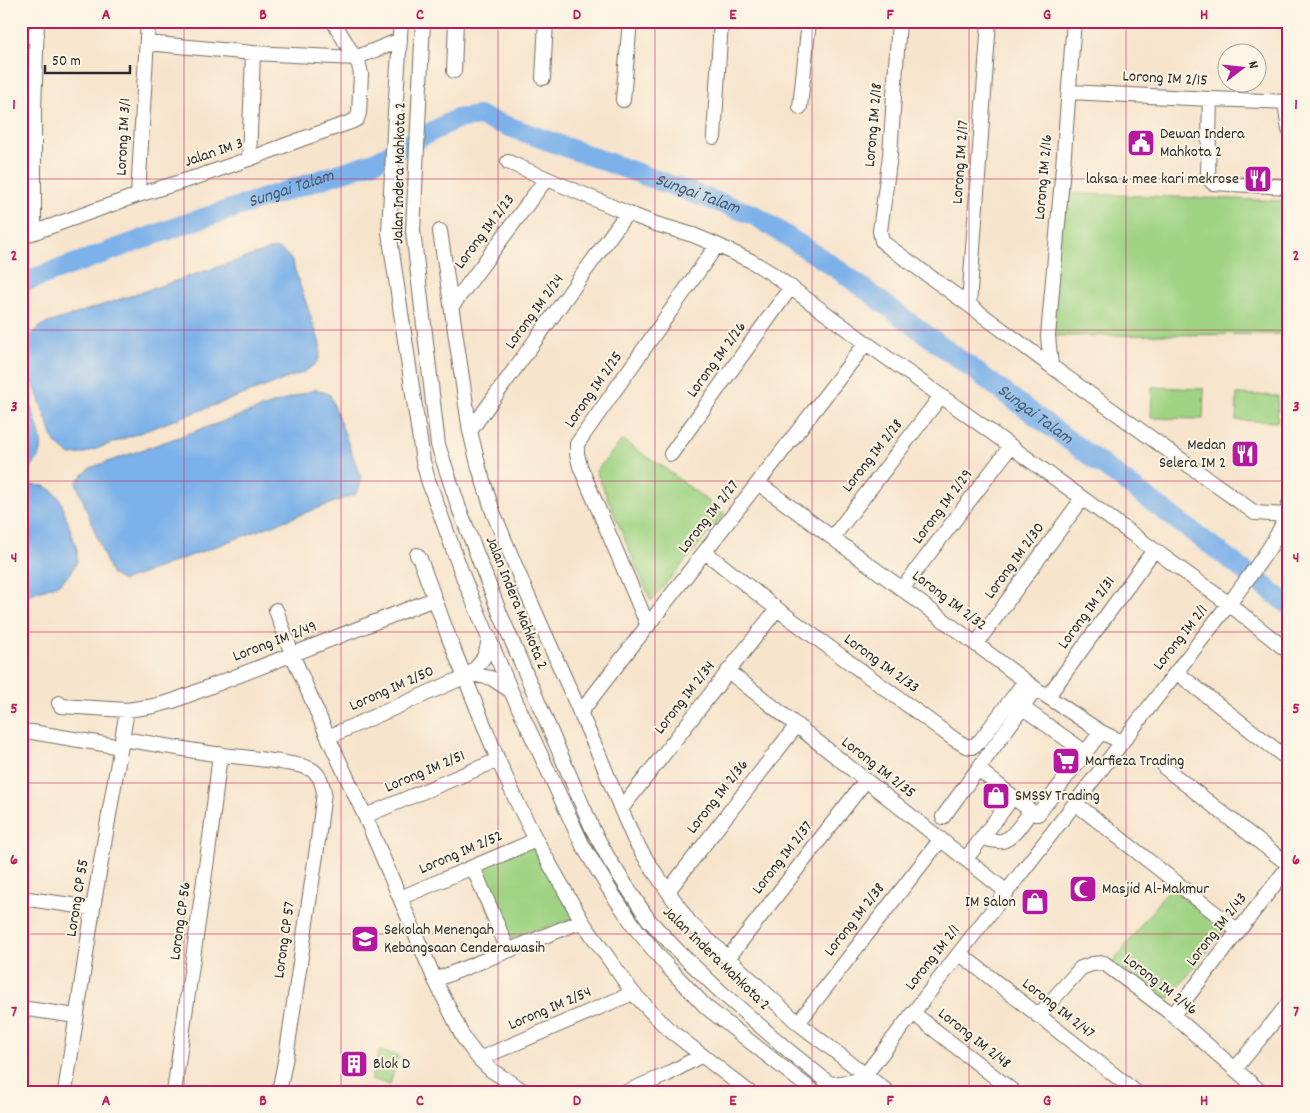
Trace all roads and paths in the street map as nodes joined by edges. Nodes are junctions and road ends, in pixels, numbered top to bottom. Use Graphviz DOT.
graph roads {
  1 [pos="148,21"];
  2 [pos="333,21"];
  3 [pos="401,21"];
  4 [pos="423,21"];
  5 [pos="456,21"];
  6 [pos="546,21"];
  7 [pos="630,21"];
  8 [pos="721,21"];
  9 [pos="809,21"];
  10 [pos="899,21"];
  11 [pos="989,21"];
  12 [pos="1074,21"];
  13 [pos="37,28"];
  14 [pos="21,36"];
  15 [pos="400,40"];
  16 [pos="147,43"];
  17 [pos="253,53"];
  18 [pos="355,58"];
  19 [pos="454,71"];
  20 [pos="543,78"];
  21 [pos="1069,92"];
  22 [pos="1210,99"];
  23 [pos="623,100"];
  24 [pos="1287,102"];
  25 [pos="800,107"];
  26 [pos="1289,130"];
  27 [pos="714,137"];
  28 [pos="249,160"];
  29 [pos="508,162"];
  30 [pos="546,178"];
  31 [pos="1289,187"];
  32 [pos="138,195"];
  33 [pos="627,213"];
  34 [pos="440,231"];
  35 [pos="27,235"];
  36 [pos="717,245"];
  37 [pos="791,287"];
  38 [pos="969,305"];
  39 [pos="452,306"];
  40 [pos="866,343"];
  41 [pos="1051,366"];
  42 [pos="942,396"];
  43 [pos="470,431"];
  44 [pos="1011,446"];
  45 [pos="671,454"];
  46 [pos="758,483"];
  47 [pos="1082,499"];
  48 [pos="1288,509"];
  49 [pos="833,537"];
  50 [pos="1154,550"];
  51 [pos="705,552"];
  52 [pos="417,556"];
  53 [pos="902,589"];
  54 [pos="434,599"];
  55 [pos="1232,600"];
  56 [pos="777,609"];
  57 [pos="276,610"];
  58 [pos="648,626"];
  59 [pos="489,636"];
  60 [pos="976,644"];
  61 [pos="1289,652"];
  62 [pos="292,654"];
  63 [pos="728,671"];
  64 [pos="1176,672"];
  65 [pos="468,675"];
  66 [pos="1037,689"];
  67 [pos="511,691"];
  68 [pos="59,703"];
  69 [pos="1023,708"];
  70 [pos="127,710"];
  71 [pos="580,713"];
  72 [pos="797,725"];
  73 [pos="21,731"];
  74 [pos="1101,732"];
  75 [pos="328,737"];
  76 [pos="1122,742"];
  77 [pos="122,743"];
  78 [pos="1085,752"];
  79 [pos="220,754"];
  80 [pos="498,760"];
  81 [pos="1289,760"];
  82 [pos="1165,768"];
  83 [pos="978,769"];
  84 [pos="866,780"];
  85 [pos="1013,797"];
  86 [pos="1075,803"];
  87 [pos="620,809"];
  88 [pos="1031,811"];
  89 [pos="365,816"];
  90 [pos="943,817"];
  91 [pos="982,838"];
  92 [pos="941,839"];
  93 [pos="536,840"];
  94 [pos="966,859"];
  95 [pos="1289,865"];
  96 [pos="473,867"];
  97 [pos="668,891"];
  98 [pos="1007,892"];
  99 [pos="21,898"];
  100 [pos="400,898"];
  101 [pos="93,908"];
  102 [pos="582,921"];
  103 [pos="1238,931"];
  104 [pos="508,950"];
  105 [pos="959,954"];
  106 [pos="728,958"];
  107 [pos="435,980"];
  108 [pos="633,992"];
  109 [pos="721,992"];
  110 [pos="1289,1003"];
  111 [pos="706,1006"];
  112 [pos="21,1008"];
  113 [pos="913,1013"];
  114 [pos="76,1016"];
  115 [pos="1038,1016"];
  116 [pos="1173,1016"];
  117 [pos="798,1023"];
  118 [pos="702,1055"];
  119 [pos="479,1059"];
  120 [pos="1235,1070"];
  121 [pos="865,1082"];
  122 [pos="835,1088"];
  123 [pos="65,1092"];
  124 [pos="174,1092"];
  125 [pos="279,1092"];
  126 [pos="525,1092"];
  127 [pos="626,1092"];
  128 [pos="749,1092"];
  129 [pos="814,1092"];
  130 [pos="888,1092"];
  131 [pos="1014,1092"];
  132 [pos="1136,1092"];
  133 [pos="1261,1092"];
  1 -- 16 [label="street, Lorong IM 3/1"];
  2 -- 18 [label="street"];
  3 -- 15 [label="street, Jalan Indera Mahkota 2"];
  4 -- 109 [label="street, Jalan Indera Mahkota 2"];
  5 -- 19 [label="street"];
  6 -- 20 [label="street"];
  7 -- 23 [label="street"];
  8 -- 27 [label="street"];
  9 -- 25 [label="street"];
  10 -- 38 [label="street, Lorong IM 2/18"];
  11 -- 38 [label="street, Lorong IM 2/17"];
  12 -- 21 [label="street, Lorong IM 2/16"];
  13 -- 14 [label="street"];
  13 -- 35 [label="street"];
  15 -- 18 [label="street"];
  15 -- 59 [label="street, Jalan Indera Mahkota 2"];
  16 -- 17 [label="street"];
  16 -- 32 [label="street, Lorong IM 3/1"];
  17 -- 18 [label="street"];
  17 -- 28 [label="street"];
  18 -- 28 [label="street, Jalan IM 3"];
  21 -- 22 [label="street, Lorong IM 2/15"];
  21 -- 41 [label="street, Lorong IM 2/16"];
  22 -- 24 [label="street, Lorong IM 2/15"];
  22 -- 31 [label="street"];
  24 -- 26 [label="street"];
  28 -- 32 [label="street, Jalan IM 3"];
  29 -- 30 [label="street"];
  30 -- 33 [label="street"];
  30 -- 39 [label="street, Lorong IM 2/23"];
  32 -- 35 [label="street, Jalan IM 3"];
  33 -- 36 [label="street"];
  33 -- 43 [label="street, Lorong IM 2/24"];
  34 -- 39 [label="street"];
  36 -- 37 [label="street"];
  36 -- 58 [label="street, Lorong IM 2/25"];
  37 -- 40 [label="street"];
  37 -- 45 [label="street, Lorong IM 2/26"];
  38 -- 41 [label="street"];
  39 -- 43 [label="street"];
  40 -- 42 [label="street"];
  40 -- 46 [label="street, Lorong IM 2/27"];
  41 -- 48 [label="street"];
  42 -- 44 [label="street"];
  42 -- 49 [label="street, Lorong IM 2/28"];
  43 -- 71 [label="street"];
  44 -- 47 [label="street"];
  44 -- 53 [label="street, Lorong IM 2/29"];
  46 -- 49 [label="street, Lorong IM 2/32"];
  46 -- 51 [label="street, Lorong IM 2/27"];
  47 -- 50 [label="street"];
  47 -- 60 [label="street, Lorong IM 2/30"];
  48 -- 55 [label="street, Lorong IM 2/1"];
  49 -- 53 [label="street, Lorong IM 2/32"];
  50 -- 55 [label="street"];
  50 -- 66 [label="street, Lorong IM 2/31"];
  51 -- 56 [label="street, Lorong IM 2/33"];
  51 -- 58 [label="street, Lorong IM 2/27"];
  52 -- 54 [label="street"];
  53 -- 60 [label="street, Lorong IM 2/32"];
  54 -- 62 [label="street, Lorong IM 2/49"];
  54 -- 65 [label="street"];
  55 -- 61 [label="street"];
  55 -- 64 [label="street, Lorong IM 2/1"];
  56 -- 63 [label="street, Lorong IM 2/34"];
  56 -- 66 [label="street, Lorong IM 2/33"];
  57 -- 62 [label="street"];
  58 -- 71 [label="street, Lorong IM 2/27"];
  59 -- 65 [label="street"];
  59 -- 67 [label="street, Jalan Indera Mahkota 2"];
  60 -- 66 [label="street, Lorong IM 2/32"];
  62 -- 70 [label="street, Lorong IM 2/49"];
  62 -- 75 [label="street"];
  63 -- 72 [label="street, Lorong IM 2/35"];
  63 -- 87 [label="street, Lorong IM 2/34"];
  64 -- 76 [label="street, Lorong IM 2/1"];
  64 -- 81 [label="street"];
  65 -- 67 [label="street"];
  65 -- 75 [label="street, Lorong IM 2/50"];
  65 -- 80 [label="street"];
  66 -- 69 [label="street"];
  66 -- 74 [label="street, Lorong IM 2/32"];
  67 -- 111 [label="street, Jalan Indera Mahkota 2"];
  68 -- 70 [label="street, Lorong IM 2/49"];
  69 -- 78 [label="street"];
  69 -- 83 [label="street"];
  70 -- 77 [label="street, Lorong CP 55"];
  71 -- 87 [label="street"];
  72 -- 84 [label="street, Lorong IM 2/35"];
  72 -- 97 [label="street, Lorong IM 2/36"];
  73 -- 77 [label="street"];
  74 -- 76 [label="street, Lorong IM 2/32"];
  74 -- 78 [label="street"];
  75 -- 89 [label="street"];
  76 -- 86 [label="street, Lorong IM 2/1"];
  77 -- 79 [label="street"];
  77 -- 101 [label="street, Lorong CP 55"];
  78 -- 88 [label="street"];
  79 -- 124 [label="street, Lorong CP 56"];
  79 -- 125 [label="street, Lorong CP 57"];
  80 -- 89 [label="street, Lorong IM 2/51"];
  80 -- 93 [label="street"];
  82 -- 95 [label="street"];
  83 -- 85 [label="street"];
  83 -- 90 [label="street"];
  84 -- 92 [label="street, Lorong IM 2/35"];
  84 -- 106 [label="street, Lorong IM 2/37"];
  85 -- 88 [label="street"];
  85 -- 91 [label="street"];
  86 -- 98 [label="street, Lorong IM 2/1"];
  86 -- 103 [label="street"];
  87 -- 97 [label="street"];
  88 -- 91 [label="street"];
  89 -- 100 [label="street"];
  91 -- 94 [label="street"];
  92 -- 94 [label="street, Lorong IM 2/35"];
  92 -- 117 [label="street, Lorong IM 2/38"];
  93 -- 96 [label="street, Lorong IM 2/52"];
  93 -- 102 [label="street"];
  94 -- 98 [label="street, Lorong IM 2/35"];
  95 -- 103 [label="street, Lorong IM 2/43"];
  96 -- 100 [label="street, Lorong IM 2/52"];
  96 -- 104 [label="street"];
  97 -- 106 [label="street"];
  98 -- 105 [label="street, Lorong IM 2/1"];
  99 -- 101 [label="street"];
  100 -- 107 [label="street"];
  101 -- 114 [label="street, Lorong CP 55"];
  102 -- 104 [label="street"];
  102 -- 108 [label="street"];
  103 -- 116 [label="street, Lorong IM 2/43"];
  104 -- 107 [label="street"];
  105 -- 113 [label="street, Lorong IM 2/1"];
  105 -- 115 [label="street, Lorong IM 2/47"];
  106 -- 117 [label="street"];
  107 -- 119 [label="street"];
  108 -- 118 [label="street"];
  108 -- 119 [label="street, Lorong IM 2/54"];
  109 -- 111 [label="street"];
  109 -- 122 [label="street, Jalan Indera Mahkota 2"];
  110 -- 120 [label="street"];
  111 -- 129 [label="street, Jalan Indera Mahkota 2"];
  112 -- 114 [label="street"];
  113 -- 121 [label="street, Lorong IM 2/1"];
  113 -- 131 [label="street, Lorong IM 2/48"];
  114 -- 123 [label="street, Lorong CP 55"];
  115 -- 116 [label="street, Lorong IM 2/46"];
  115 -- 132 [label="street, Lorong IM 2/47"];
  116 -- 120 [label="street, Lorong IM 2/46"];
  117 -- 121 [label="street"];
  118 -- 127 [label="street"];
  118 -- 128 [label="street"];
  119 -- 126 [label="street"];
  120 -- 133 [label="street, Lorong IM 2/46"];
  121 -- 122 [label="street"];
  121 -- 130 [label="street"];
}
